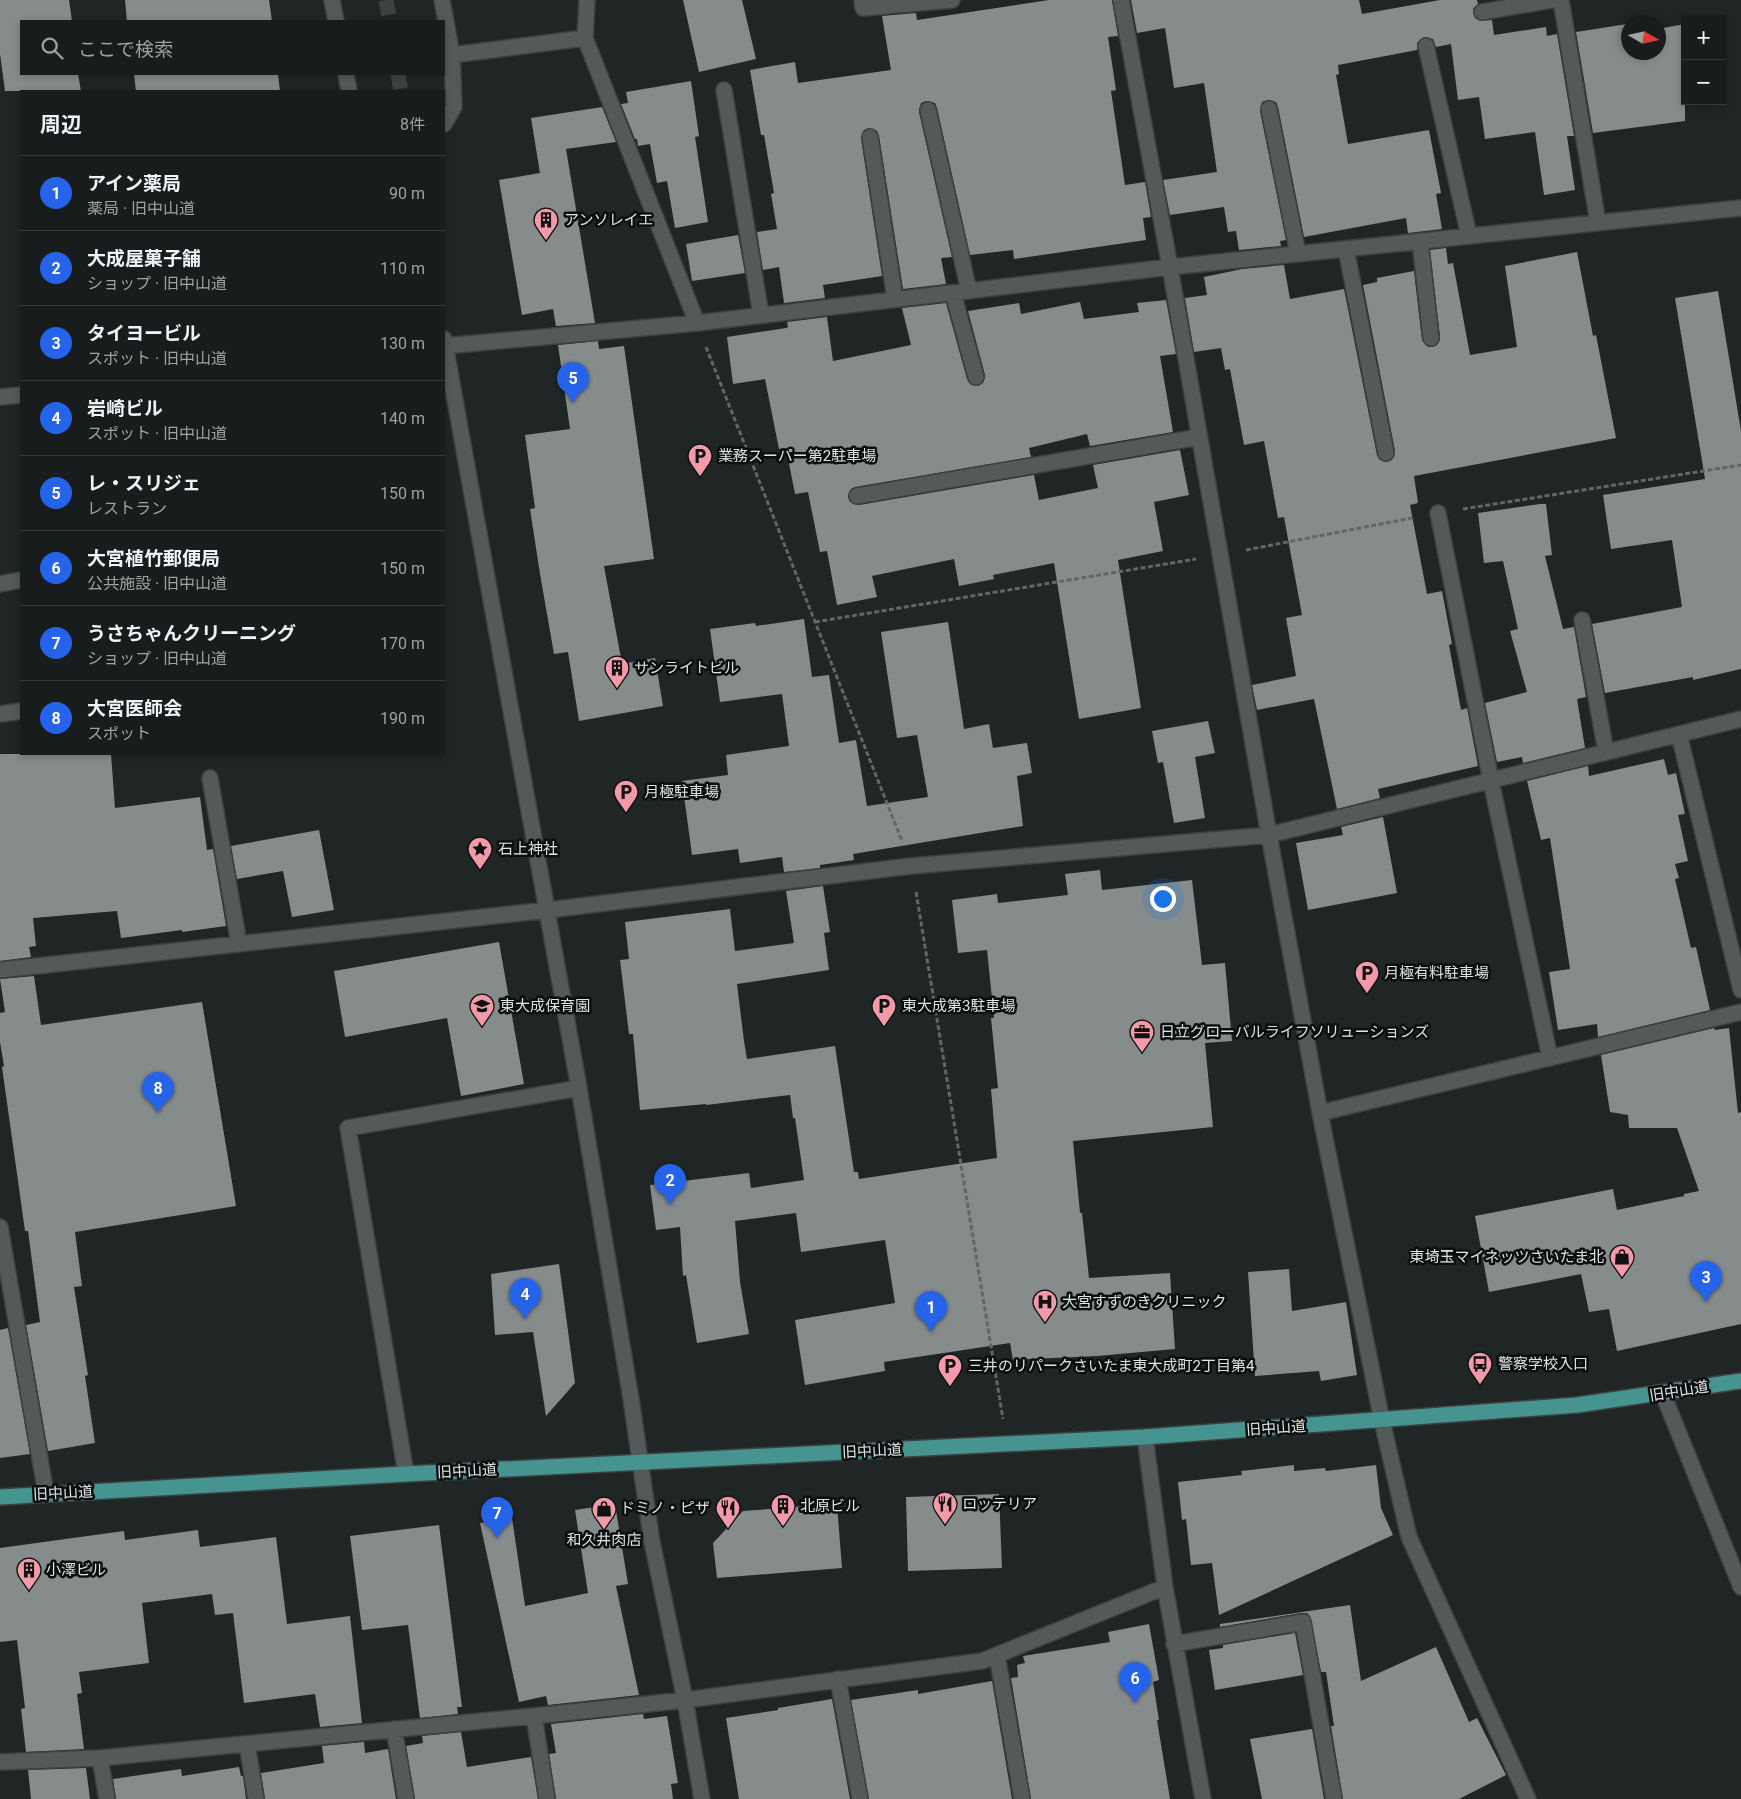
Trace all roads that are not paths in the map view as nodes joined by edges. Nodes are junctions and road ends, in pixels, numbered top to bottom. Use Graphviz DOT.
graph roads {
  1 [pos="332,0"];
  2 [pos="442,0"];
  3 [pos="587,0"];
  4 [pos="862,0"];
  5 [pos="952,0"];
  6 [pos="1121,0"];
  7 [pos="1552,0"];
  8 [pos="1562,0"];
  9 [pos="1482,12"];
  10 [pos="336,20"];
  11 [pos="585,38"];
  12 [pos="1426,46"];
  13 [pos="452,55"];
  14 [pos="346,75"];
  15 [pos="349,90"];
  16 [pos="724,90"];
  17 [pos="1269,109"];
  18 [pos="928,110"];
  19 [pos="445,122"];
  20 [pos="870,137"];
  21 [pos="1741,208"];
  22 [pos="1598,223"];
  23 [pos="1469,236"];
  24 [pos="1420,241"];
  25 [pos="1346,249"];
  26 [pos="1298,254"];
  27 [pos="1170,267"];
  28 [pos="961,292"];
  29 [pos="895,299"];
  30 [pos="761,316"];
  31 [pos="697,323"];
  32 [pos="1431,338"];
  33 [pos="445,344"];
  34 [pos="445,349"];
  35 [pos="976,377"];
  36 [pos="20,395"];
  37 [pos="0,397"];
  38 [pos="1199,437"];
  39 [pos="1386,454"];
  40 [pos="857,496"];
  41 [pos="1438,514"];
  42 [pos="20,580"];
  43 [pos="0,584"];
  44 [pos="1582,620"];
  45 [pos="20,711"];
  46 [pos="0,714"];
  47 [pos="1741,719"];
  48 [pos="1679,734"];
  49 [pos="1606,752"];
  50 [pos="210,778"];
  51 [pos="1491,781"];
  52 [pos="1269,835"];
  53 [pos="548,910"];
  54 [pos="239,944"];
  55 [pos="0,970"];
  56 [pos="1741,990"];
  57 [pos="1741,1012"];
  58 [pos="1550,1058"];
  59 [pos="579,1088"];
  60 [pos="1320,1113"];
  61 [pos="0,1227"];
  62 [pos="1741,1381"];
  63 [pos="1663,1394"];
  64 [pos="1382,1421"];
  65 [pos="1145,1438"];
  66 [pos="641,1463"];
  67 [pos="406,1474"];
  68 [pos="46,1494"];
  69 [pos="0,1497"];
  70 [pos="1165,1587"];
  71 [pos="1741,1587"];
  72 [pos="1174,1644"];
  73 [pos="997,1655"];
  74 [pos="838,1679"];
  75 [pos="685,1700"];
  76 [pos="534,1716"];
  77 [pos="394,1729"];
  78 [pos="247,1744"];
  79 [pos="100,1758"];
  80 [pos="0,1762"];
  81 [pos="107,1799"];
  82 [pos="256,1799"];
  83 [pos="406,1799"];
  84 [pos="547,1799"];
  85 [pos="702,1799"];
  86 [pos="860,1799"];
  87 [pos="1022,1799"];
  88 [pos="1203,1799"];
  89 [pos="1334,1799"];
  90 [pos="1528,1799"];
  1 -- 10 [label="street"];
  2 -- 13 [label="street"];
  3 -- 11 [label="street"];
  4 -- 5 [label="street"];
  6 -- 27 [label="street"];
  7 -- 9 [label="street"];
  8 -- 22 [label="street"];
  11 -- 13 [label="street"];
  11 -- 31 [label="street"];
  12 -- 23 [label="street"];
  13 -- 19 [label="street"];
  14 -- 15 [label="street"];
  16 -- 30 [label="street"];
  17 -- 26 [label="street"];
  18 -- 28 [label="street"];
  20 -- 29 [label="street"];
  21 -- 22 [label="street"];
  22 -- 23 [label="street"];
  23 -- 24 [label="street"];
  24 -- 25 [label="street"];
  24 -- 32 [label="street"];
  25 -- 26 [label="street"];
  25 -- 39 [label="street"];
  26 -- 27 [label="street"];
  27 -- 28 [label="street"];
  27 -- 38 [label="street"];
  28 -- 29 [label="street"];
  28 -- 35 [label="street"];
  29 -- 30 [label="street"];
  30 -- 31 [label="street"];
  31 -- 33 [label="street"];
  34 -- 53 [label="street"];
  36 -- 37 [label="street"];
  38 -- 40 [label="street"];
  38 -- 52 [label="street"];
  41 -- 51 [label="street"];
  42 -- 43 [label="street"];
  44 -- 49 [label="street"];
  45 -- 46 [label="street"];
  47 -- 48 [label="street"];
  48 -- 49 [label="street"];
  48 -- 56 [label="street"];
  49 -- 51 [label="street"];
  50 -- 54 [label="street"];
  51 -- 52 [label="street"];
  51 -- 58 [label="street"];
  52 -- 53 [label="street"];
  52 -- 60 [label="street"];
  53 -- 54 [label="street"];
  53 -- 59 [label="street"];
  54 -- 55 [label="street"];
  57 -- 58 [label="street"];
  58 -- 60 [label="street"];
  59 -- 66 [label="street"];
  59 -- 67 [label="street"];
  60 -- 64 [label="street"];
  61 -- 68 [label="street"];
  62 -- 63 [label="main road, 旧中山道"];
  63 -- 64 [label="main road, 旧中山道"];
  63 -- 71 [label="street"];
  64 -- 65 [label="main road, 旧中山道"];
  64 -- 90 [label="street"];
  65 -- 66 [label="main road, 旧中山道"];
  65 -- 70 [label="street"];
  66 -- 67 [label="main road, 旧中山道"];
  66 -- 75 [label="street"];
  67 -- 68 [label="main road, 旧中山道"];
  68 -- 69 [label="main road, 旧中山道"];
  70 -- 72 [label="street"];
  70 -- 73 [label="street"];
  72 -- 88 [label="street"];
  72 -- 89 [label="street"];
  73 -- 74 [label="street"];
  73 -- 87 [label="street"];
  74 -- 75 [label="street"];
  74 -- 86 [label="street"];
  75 -- 76 [label="street"];
  75 -- 85 [label="street"];
  76 -- 77 [label="street"];
  76 -- 84 [label="street"];
  77 -- 78 [label="street"];
  77 -- 83 [label="street"];
  78 -- 79 [label="street"];
  78 -- 82 [label="street"];
  79 -- 80 [label="street"];
  79 -- 81 [label="street"];
}
